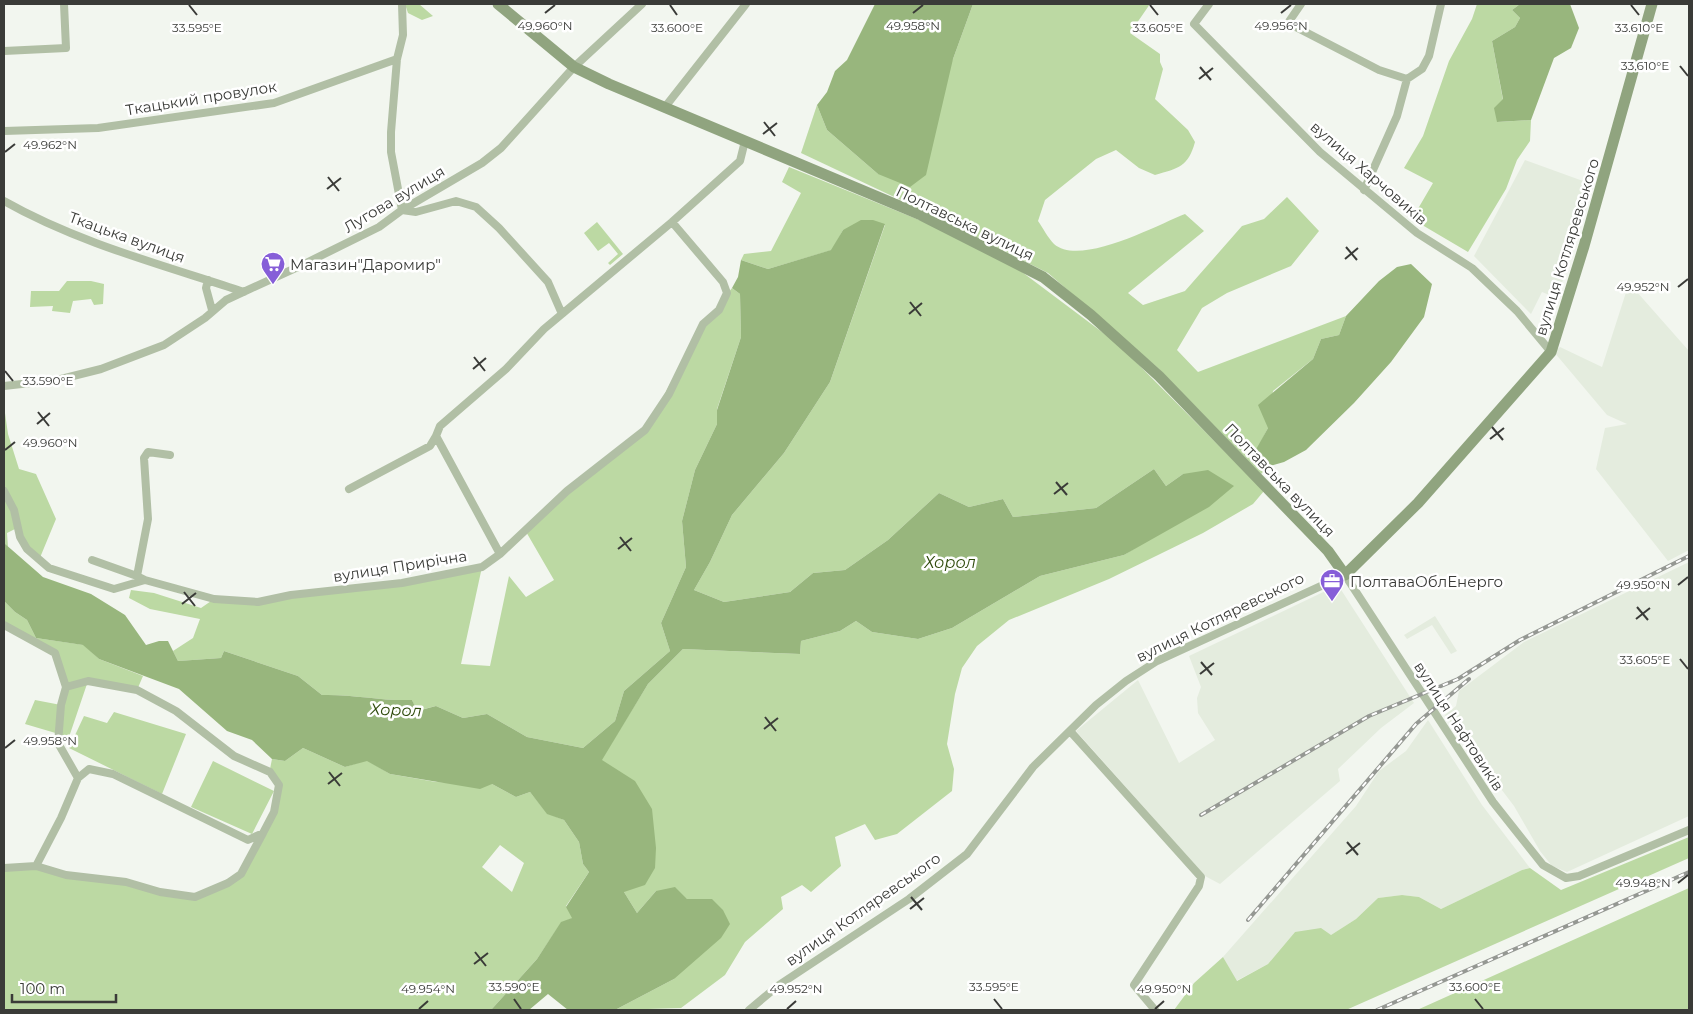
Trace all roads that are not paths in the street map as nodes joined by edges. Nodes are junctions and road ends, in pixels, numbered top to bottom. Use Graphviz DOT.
graph roads {
  1 [pos="64,4"];
  2 [pos="402,4"];
  3 [pos="498,4"];
  4 [pos="642,4"];
  5 [pos="746,4"];
  6 [pos="1209,4"];
  7 [pos="1301,4"];
  8 [pos="1441,4"];
  9 [pos="1652,4"];
  10 [pos="4,50"];
  11 [pos="397,58"];
  12 [pos="574,66"];
  13 [pos="1407,79"];
  14 [pos="665,107"];
  15 [pos="4,131"];
  16 [pos="745,141"];
  17 [pos="1364,190"];
  18 [pos="4,201"];
  19 [pos="402,210"];
  20 [pos="672,222"];
  21 [pos="208,280"];
  22 [pos="244,292"];
  23 [pos="212,310"];
  24 [pos="562,314"];
  25 [pos="1551,352"];
  26 [pos="4,386"];
  27 [pos="436,436"];
  28 [pos="170,455"];
  29 [pos="349,488"];
  30 [pos="4,491"];
  31 [pos="500,554"];
  32 [pos="92,560"];
  33 [pos="1345,575"];
  34 [pos="137,576"];
  35 [pos="145,580"];
  36 [pos="4,625"];
  37 [pos="66,687"];
  38 [pos="1070,731"];
  39 [pos="78,778"];
  40 [pos="1689,830"];
  41 [pos="263,833"];
  42 [pos="36,866"];
  43 [pos="4,868"];
  44 [pos="748,1010"];
  45 [pos="1154,1010"];
  1 -- 10 [label="street"];
  2 -- 11 [label="street"];
  3 -- 12 [label="street, Полтавська вулиця"];
  4 -- 12 [label="street, Лугова вулиця"];
  5 -- 14 [label="street"];
  6 -- 17 [label="street, вулиця Харчовиків"];
  7 -- 13 [label="street"];
  8 -- 13 [label="street"];
  9 -- 25 [label="street, вулиця Котляревського"];
  11 -- 15 [label="street, Ткацький провулок"];
  11 -- 19 [label="street"];
  12 -- 14 [label="street, Полтавська вулиця"];
  12 -- 19 [label="street, Лугова вулиця"];
  13 -- 17 [label="street"];
  14 -- 16 [label="street, Полтавська вулиця"];
  16 -- 20 [label="street"];
  16 -- 33 [label="street, Полтавська вулиця"];
  17 -- 25 [label="street, вулиця Харчовиків"];
  18 -- 21 [label="street, Ткацька вулиця"];
  19 -- 22 [label="street, Лугова вулиця"];
  19 -- 24 [label="street"];
  20 -- 24 [label="street"];
  20 -- 31 [label="street, вулиця Прирічна"];
  21 -- 22 [label="street, Ткацька вулиця"];
  21 -- 23 [label="street"];
  22 -- 23 [label="street, Лугова вулиця"];
  23 -- 26 [label="street, Лугова вулиця"];
  24 -- 27 [label="street"];
  25 -- 33 [label="street, вулиця Котляревського"];
  27 -- 29 [label="street"];
  27 -- 31 [label="street"];
  28 -- 34 [label="street"];
  30 -- 35 [label="street"];
  31 -- 35 [label="street, вулиця Прирічна"];
  32 -- 34 [label="street, вулиця Прирічна"];
  33 -- 38 [label="street, вулиця Котляревського"];
  33 -- 40 [label="street, вулиця Нафтовиків"];
  34 -- 35 [label="street, вулиця Прирічна"];
  36 -- 37 [label="street"];
  37 -- 39 [label="street"];
  37 -- 41 [label="street"];
  38 -- 44 [label="street, вулиця Котляревського"];
  38 -- 45 [label="street"];
  39 -- 41 [label="street"];
  39 -- 42 [label="street"];
  41 -- 42 [label="street"];
  42 -- 43 [label="street"];
}
